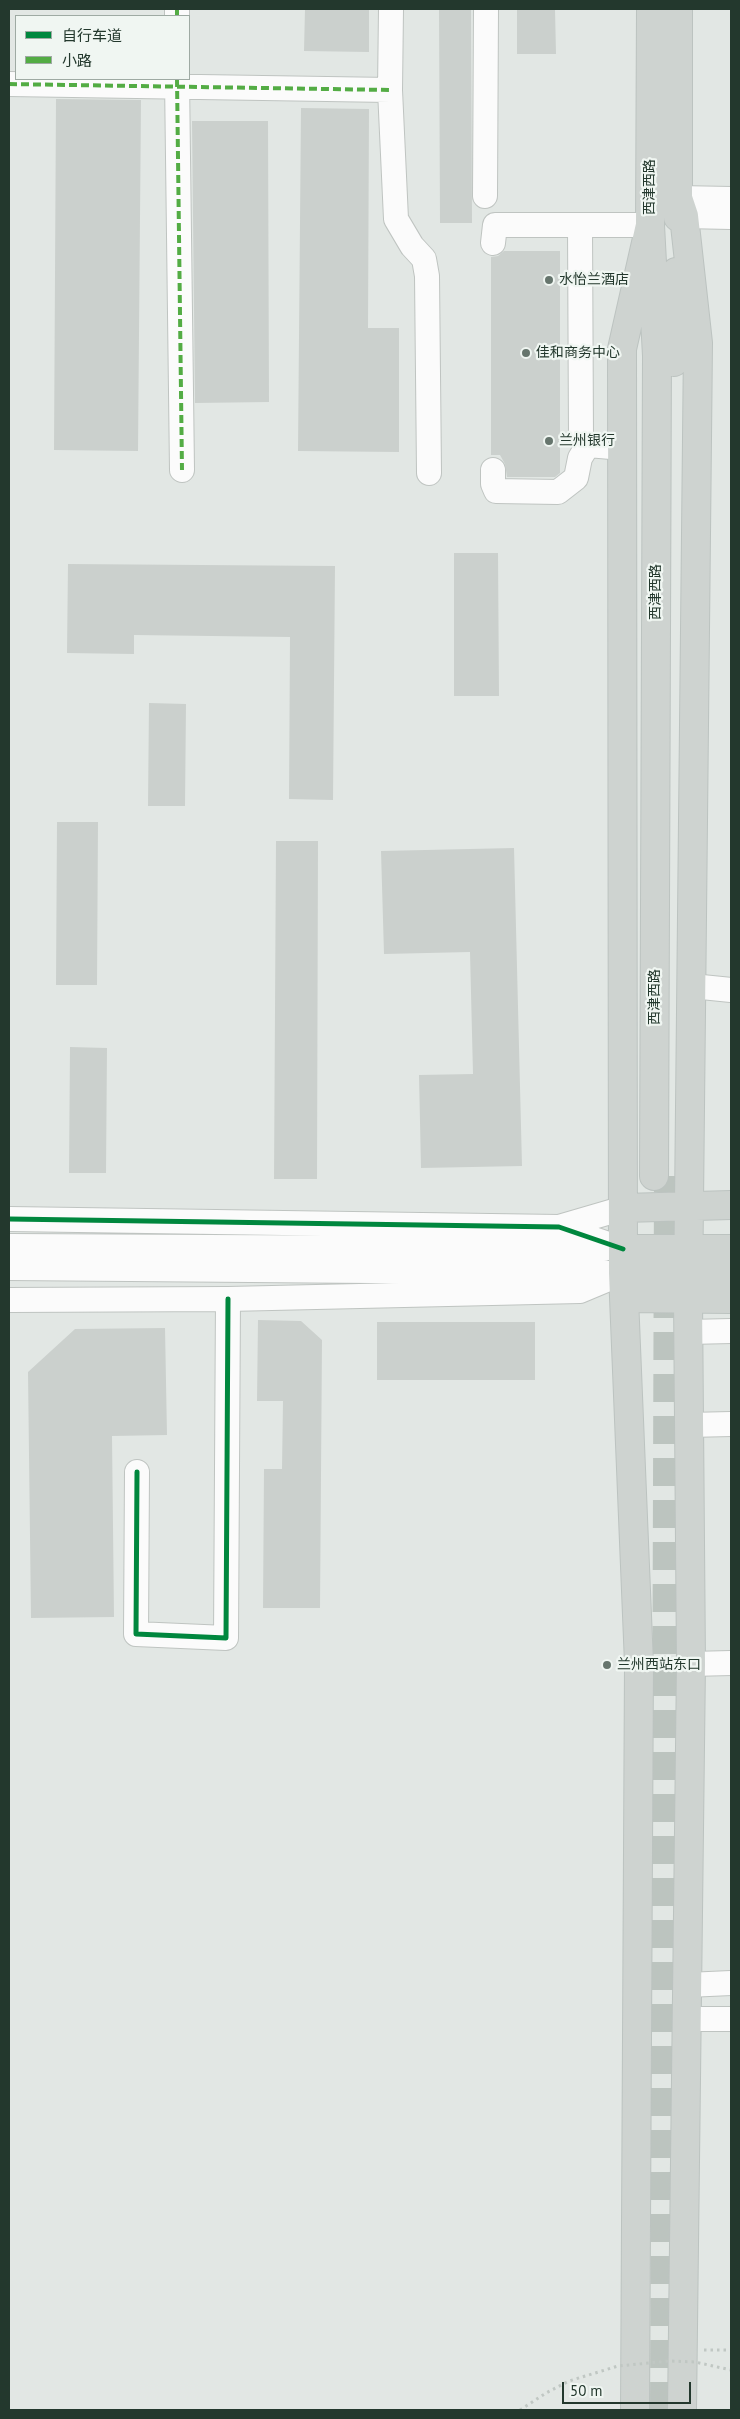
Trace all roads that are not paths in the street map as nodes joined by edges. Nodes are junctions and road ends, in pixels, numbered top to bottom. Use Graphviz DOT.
graph roads {
  1 [pos="391,9"];
  2 [pos="486,9"];
  3 [pos="651,9"];
  4 [pos="678,9"];
  5 [pos="177,82"];
  6 [pos="9,84"];
  7 [pos="390,90"];
  8 [pos="485,196"];
  9 [pos="731,199"];
  10 [pos="681,207"];
  11 [pos="731,217"];
  12 [pos="650,225"];
  13 [pos="580,226"];
  14 [pos="493,243"];
  15 [pos="588,445"];
  16 [pos="623,448"];
  17 [pos="182,470"];
  18 [pos="493,470"];
  19 [pos="429,473"];
  20 [pos="692,986"];
  21 [pos="731,990"];
  22 [pos="731,1206"];
  23 [pos="624,1208"];
  24 [pos="689,1208"];
  25 [pos="9,1219"];
  26 [pos="559,1227"];
  27 [pos="9,1246"];
  28 [pos="731,1249"];
  29 [pos="9,1268"];
  30 [pos="624,1273"];
  31 [pos="689,1274"];
  32 [pos="731,1274"];
  33 [pos="731,1298"];
  34 [pos="228,1299"];
  35 [pos="9,1300"];
  36 [pos="731,1331"];
  37 [pos="688,1332"];
  38 [pos="731,1424"];
  39 [pos="689,1425"];
  40 [pos="137,1472"];
  41 [pos="731,1663"];
  42 [pos="691,1664"];
  43 [pos="731,1984"];
  44 [pos="687,1985"];
  45 [pos="686,2019"];
  46 [pos="731,2019"];
  47 [pos="634,2410"];
  48 [pos="682,2410"];
  1 -- 7 [label="street"];
  2 -- 8 [label="street"];
  3 -- 12 [label="main road, 西津西路"];
  4 -- 10 [label="main road, 西津西路"];
  5 -- 6 [label="street"];
  5 -- 7 [label="street"];
  5 -- 17 [label="street"];
  7 -- 19 [label="street"];
  9 -- 10 [label="street"];
  10 -- 11 [label="street"];
  10 -- 12 [label="main road, 西津西路"];
  10 -- 20 [label="main road"];
  12 -- 13 [label="street"];
  12 -- 16 [label="main road"];
  13 -- 14 [label="street"];
  13 -- 15 [label="street"];
  15 -- 16 [label="street"];
  15 -- 18 [label="street"];
  16 -- 23 [label="main road"];
  20 -- 21 [label="street"];
  20 -- 24 [label="main road"];
  22 -- 24 [label="main road"];
  23 -- 24 [label="main road"];
  23 -- 26 [label="street"];
  23 -- 30 [label="main road"];
  24 -- 31 [label="main road"];
  25 -- 26 [label="street"];
  26 -- 30 [label="street"];
  27 -- 30 [label="street"];
  28 -- 31 [label="main road"];
  29 -- 30 [label="street"];
  30 -- 31 [label="main road"];
  30 -- 34 [label="street"];
  30 -- 47 [label="main road"];
  31 -- 32 [label="main road"];
  31 -- 33 [label="main road"];
  31 -- 37 [label="main road"];
  34 -- 35 [label="street"];
  34 -- 40 [label="street"];
  36 -- 37 [label="street"];
  37 -- 39 [label="main road"];
  38 -- 39 [label="street"];
  39 -- 42 [label="main road"];
  41 -- 42 [label="street"];
  42 -- 44 [label="main road"];
  43 -- 44 [label="street"];
  44 -- 45 [label="main road"];
  45 -- 46 [label="street"];
  45 -- 48 [label="main road"];
}
